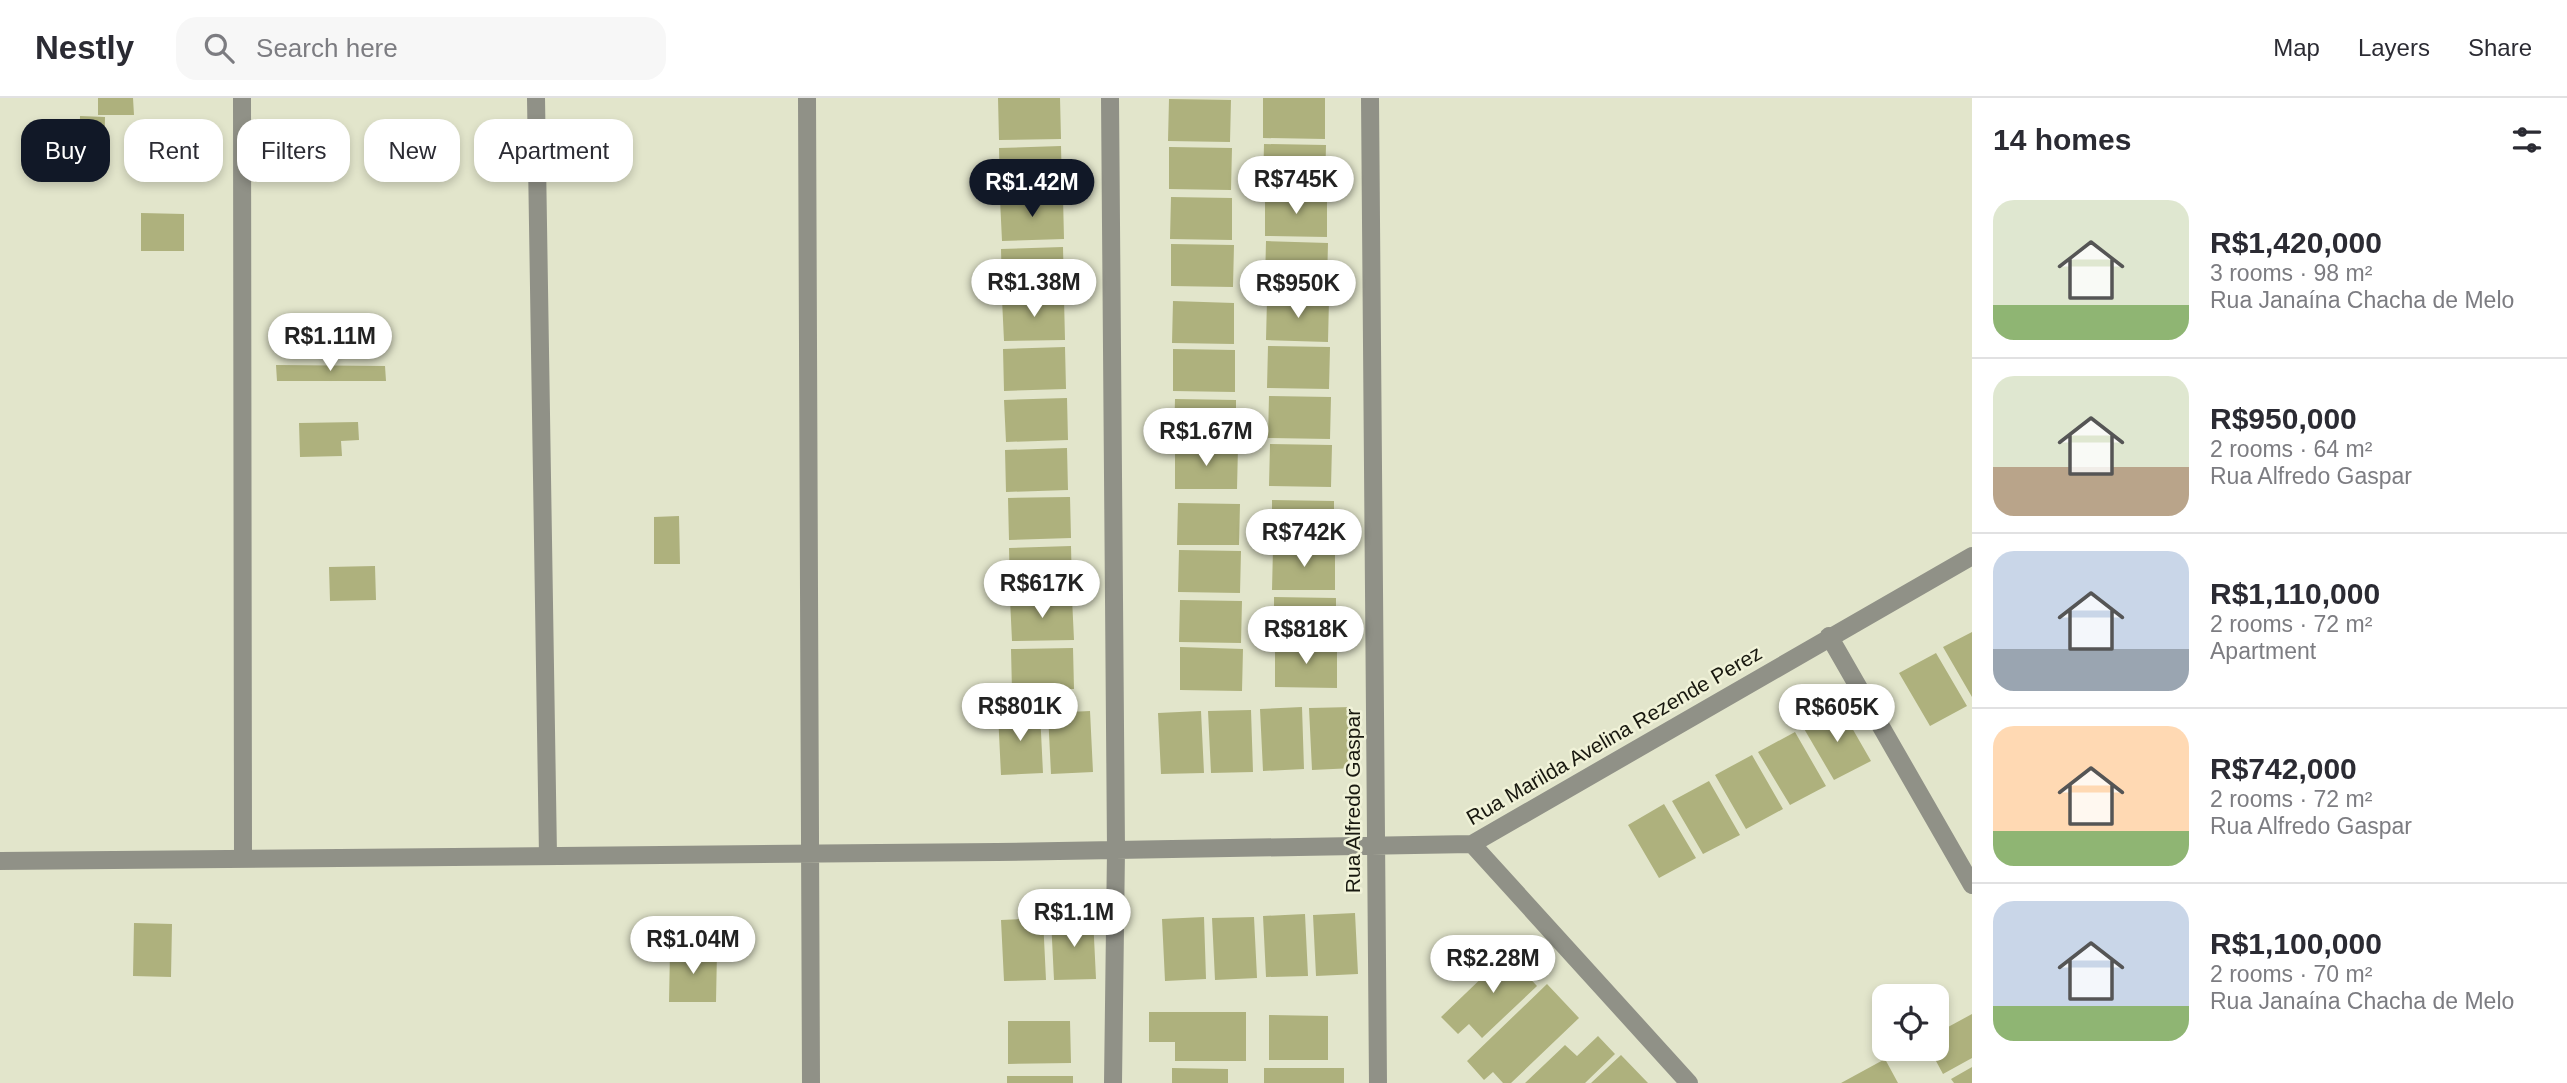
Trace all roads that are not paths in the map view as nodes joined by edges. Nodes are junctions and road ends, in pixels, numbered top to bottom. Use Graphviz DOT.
graph roads {
  1 [pos="242,98"];
  2 [pos="536,98"];
  3 [pos="807,98"];
  4 [pos="1110,98"];
  5 [pos="1370,98"];
  6 [pos="1972,556"];
  7 [pos="1829,636"];
  8 [pos="1472,844"];
  9 [pos="1375,846"];
  10 [pos="1116,850"];
  11 [pos="810,853"];
  12 [pos="548,856"];
  13 [pos="243,859"];
  14 [pos="0,861"];
  15 [pos="1972,885"];
  16 [pos="811,1083"];
  17 [pos="1112,1083"];
  18 [pos="1378,1083"];
  19 [pos="1689,1083"];
  1 -- 13 [label="street"];
  2 -- 12 [label="street"];
  3 -- 11 [label="street"];
  4 -- 10 [label="street"];
  5 -- 9 [label="street, Rua Alfredo Gaspar"];
  6 -- 7 [label="street, Rua Marilda Avelina Rezende Perez"];
  7 -- 8 [label="street, Rua Marilda Avelina Rezende Perez"];
  7 -- 15 [label="street"];
  8 -- 9 [label="street, Rua Marilda Avelina Rezende Perez"];
  8 -- 19 [label="street"];
  9 -- 10 [label="street, Rua Marilda Avelina Rezende Perez"];
  9 -- 18 [label="street, Rua Alfredo Gaspar"];
  10 -- 11 [label="street, Rua Marilda Avelina Rezende Perez"];
  10 -- 17 [label="street"];
  11 -- 12 [label="street, Rua Marilda Avelina Rezende Perez"];
  11 -- 16 [label="street"];
  12 -- 13 [label="street, Rua Marilda Avelina Rezende Perez"];
  13 -- 14 [label="street, Rua Marilda Avelina Rezende Perez"];
}
